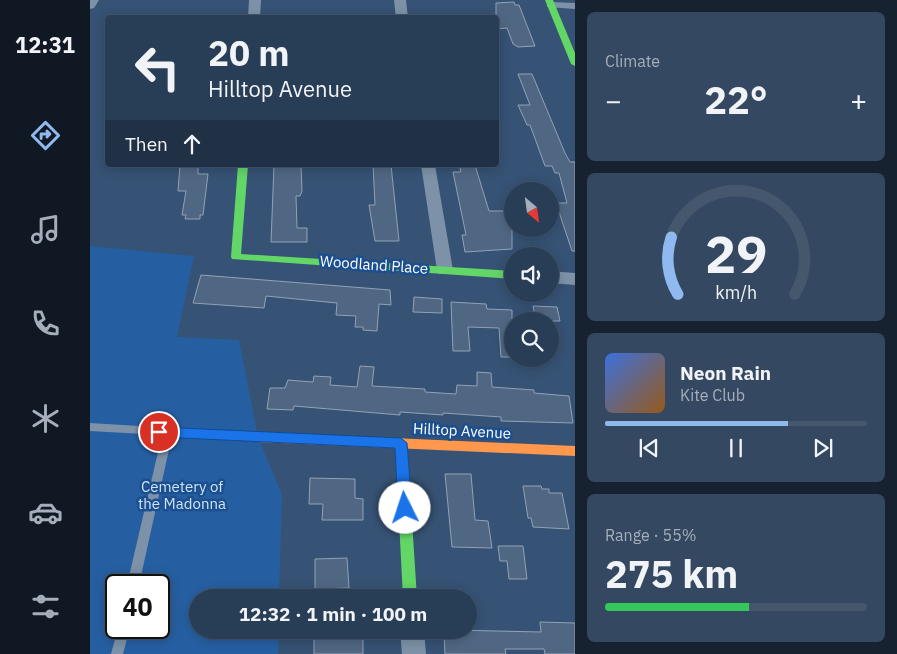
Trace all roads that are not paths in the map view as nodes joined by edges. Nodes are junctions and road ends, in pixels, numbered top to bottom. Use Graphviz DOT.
graph roads {
  1 [pos="93,0"];
  2 [pos="255,0"];
  3 [pos="400,0"];
  4 [pos="550,3"];
  5 [pos="90,6"];
  6 [pos="574,6"];
  7 [pos="254,15"];
  8 [pos="402,15"];
  9 [pos="574,64"];
  10 [pos="243,167"];
  11 [pos="428,167"];
  12 [pos="445,270"];
  13 [pos="504,274"];
  14 [pos="559,278"];
  15 [pos="574,279"];
  16 [pos="90,427"];
  17 [pos="168,432"];
  18 [pos="258,437"];
  19 [pos="401,443"];
  20 [pos="574,451"];
  21 [pos="136,574"];
  22 [pos="409,589"];
  23 [pos="121,639"];
  24 [pos="413,639"];
  25 [pos="117,654"];
  26 [pos="414,654"];
  1 -- 5 [label="street"];
  2 -- 7 [label="street"];
  3 -- 8 [label="street"];
  4 -- 6 [label="street"];
  4 -- 9 [label="street"];
  10 -- 12 [label="street, Woodland Place"];
  11 -- 12 [label="street"];
  12 -- 13 [label="street, Woodland Place"];
  14 -- 15 [label="street"];
  16 -- 17 [label="lane"];
  17 -- 18 [label="lane"];
  17 -- 21 [label="lane"];
  18 -- 19 [label="street, Hilltop Avenue"];
  19 -- 20 [label="street, Hilltop Avenue"];
  19 -- 22 [label="street"];
  23 -- 25 [label="lane"];
  24 -- 26 [label="street"];
}
